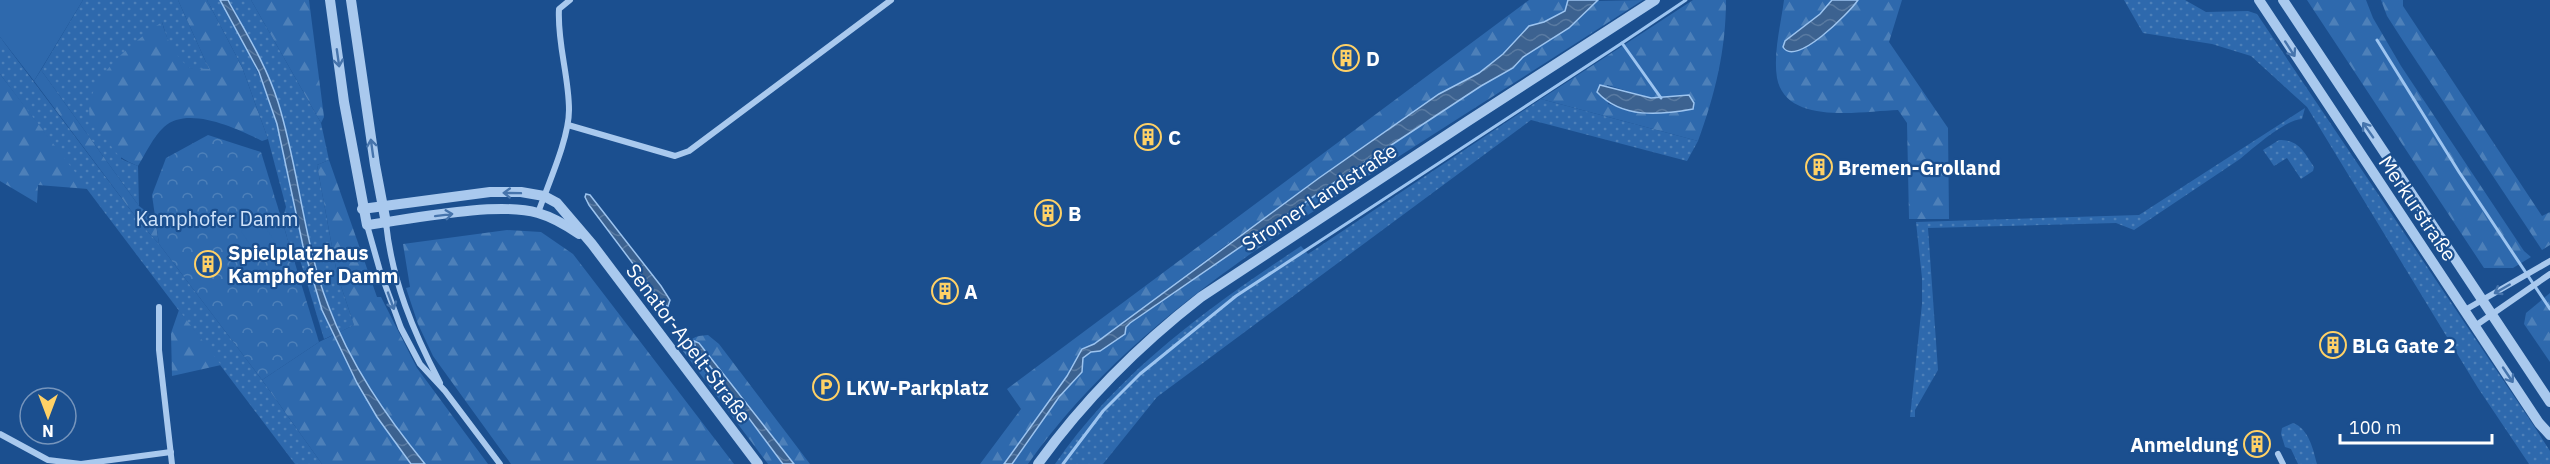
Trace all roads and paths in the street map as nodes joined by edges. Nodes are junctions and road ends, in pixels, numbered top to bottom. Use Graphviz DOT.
graph roads {
  1 [pos="330,0"];
  2 [pos="351,0"];
  3 [pos="570,0"];
  4 [pos="891,0"];
  5 [pos="1655,0"];
  6 [pos="2259,0"];
  7 [pos="2283,0"];
  8 [pos="568,125"];
  9 [pos="544,196"];
  10 [pos="382,206"];
  11 [pos="362,209"];
  12 [pos="538,213"];
  13 [pos="386,222"];
  14 [pos="367,225"];
  15 [pos="592,244"];
  16 [pos="2550,261"];
  17 [pos="2550,274"];
  18 [pos="2483,300"];
  19 [pos="159,307"];
  20 [pos="2464,310"];
  21 [pos="2493,314"];
  22 [pos="2475,326"];
  23 [pos="445,391"];
  24 [pos="2550,402"];
  25 [pos="0,434"];
  26 [pos="2550,435"];
  27 [pos="171,452"];
  28 [pos="2278,454"];
  29 [pos="47,462"];
  30 [pos="172,464"];
  31 [pos="500,464"];
  32 [pos="758,464"];
  33 [pos="1038,464"];
  34 [pos="2283,464"];
  1 -- 11 [label="street, one-way"];
  10 -- 2 [label="street, one-way"];
  3 -- 8 [label="street"];
  4 -- 8 [label="street"];
  5 -- 33 [label="street, Stromer Landstraße"];
  6 -- 20 [label="street, Merkurstraße, one-way"];
  18 -- 7 [label="street, Merkurstraße, one-way"];
  8 -- 9 [label="street"];
  9 -- 10 [label="street, one-way"];
  9 -- 12 [label="street"];
  9 -- 15 [label="street, Senator-Apelt-Straße"];
  10 -- 11 [label="street"];
  10 -- 13 [label="street"];
  11 -- 14 [label="street"];
  13 -- 12 [label="street, Senator-Apelt-Straße, one-way"];
  12 -- 15 [label="street, Senator-Apelt-Straße"];
  13 -- 14 [label="street, Senator-Apelt-Straße"];
  13 -- 23 [label="street"];
  14 -- 23 [label="street, one-way"];
  15 -- 32 [label="street, Senator-Apelt-Straße"];
  16 -- 18 [label="street, one-way"];
  17 -- 21 [label="street"];
  18 -- 20 [label="street"];
  18 -- 21 [label="street, Merkurstraße"];
  19 -- 27 [label="street"];
  20 -- 22 [label="street, Merkurstraße"];
  21 -- 22 [label="street"];
  21 -- 24 [label="street, Merkurstraße"];
  22 -- 26 [label="street, Merkurstraße, one-way"];
  23 -- 31 [label="street"];
  25 -- 29 [label="street"];
  27 -- 29 [label="street"];
  27 -- 30 [label="street"];
  28 -- 34 [label="street"];
}
